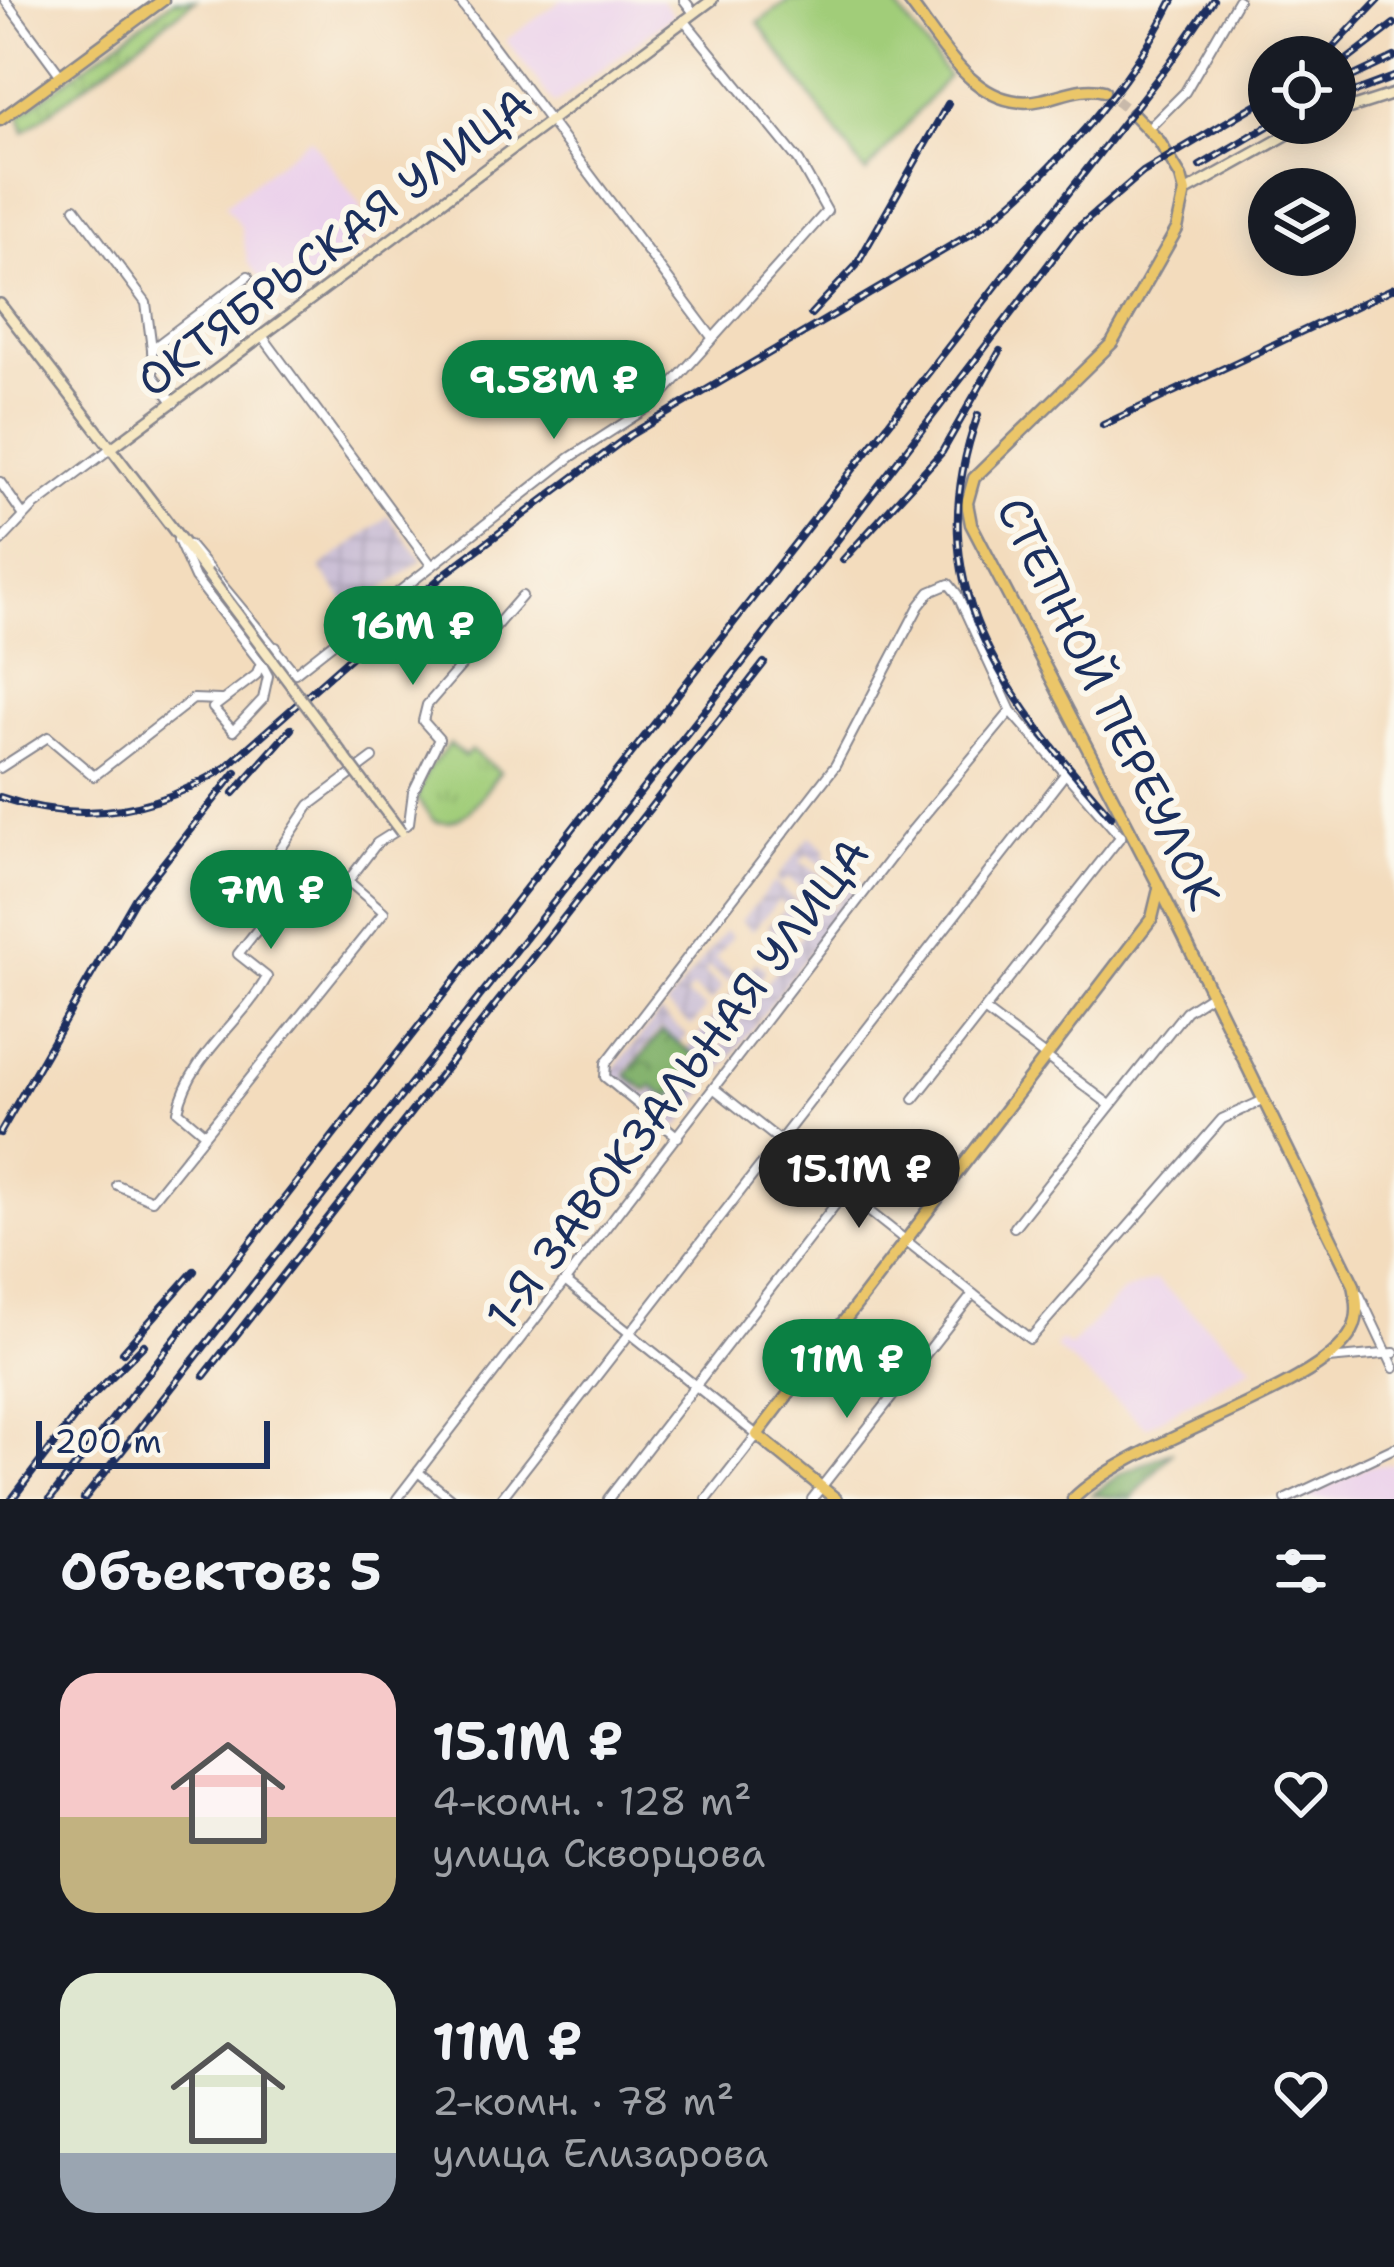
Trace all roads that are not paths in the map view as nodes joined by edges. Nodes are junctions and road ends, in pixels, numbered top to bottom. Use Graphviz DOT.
graph roads {
  1 [pos="5,0"];
  2 [pos="163,0"];
  3 [pos="459,0"];
  4 [pos="684,0"];
  5 [pos="712,0"];
  6 [pos="908,0"];
  7 [pos="1238,0"];
  8 [pos="689,17"];
  9 [pos="61,76"];
  10 [pos="1104,91"];
  11 [pos="1394,94"];
  12 [pos="1356,106"];
  13 [pos="1133,114"];
  14 [pos="0,120"];
  15 [pos="551,121"];
  16 [pos="1149,128"];
  17 [pos="1271,144"];
  18 [pos="1185,192"];
  19 [pos="75,208"];
  20 [pos="248,276"];
  21 [pos="0,304"];
  22 [pos="711,336"];
  23 [pos="263,337"];
  24 [pos="152,349"];
  25 [pos="174,403"];
  26 [pos="110,449"];
  27 [pos="0,482"];
  28 [pos="24,515"];
  29 [pos="175,532"];
  30 [pos="0,542"];
  31 [pos="432,566"];
  32 [pos="522,596"];
  33 [pos="276,647"];
  34 [pos="261,663"];
  35 [pos="222,701"];
  36 [pos="1011,711"];
  37 [pos="373,758"];
  38 [pos="0,767"];
  39 [pos="1065,774"];
  40 [pos="398,834"];
  41 [pos="1126,834"];
  42 [pos="1159,886"];
  43 [pos="1152,918"];
  44 [pos="1178,923"];
  45 [pos="1213,994"];
  46 [pos="984,1010"];
  47 [pos="1046,1057"];
  48 [pos="716,1090"];
  49 [pos="914,1099"];
  50 [pos="1264,1100"];
  51 [pos="1110,1105"];
  52 [pos="203,1133"];
  53 [pos="678,1137"];
  54 [pos="782,1143"];
  55 [pos="117,1185"];
  56 [pos="845,1192"];
  57 [pos="1014,1227"];
  58 [pos="906,1240"];
  59 [pos="566,1282"];
  60 [pos="1354,1285"];
  61 [pos="974,1294"];
  62 [pos="629,1336"];
  63 [pos="1391,1354"];
  64 [pos="1327,1360"];
  65 [pos="1394,1368"];
  66 [pos="695,1387"];
  67 [pos="757,1435"];
  68 [pos="1394,1448"];
  69 [pos="418,1472"];
  70 [pos="822,1487"];
  71 [pos="397,1499"];
  72 [pos="451,1499"];
  73 [pos="501,1499"];
  74 [pos="608,1499"];
  75 [pos="707,1499"];
  76 [pos="812,1499"];
  77 [pos="836,1499"];
  78 [pos="1073,1499"];
  79 [pos="1286,1499"];
  1 -- 9 [label="street"];
  2 -- 9 [label="main road"];
  3 -- 15 [label="street"];
  4 -- 8 [label="street"];
  5 -- 8 [label="main road, ОКТЯБРЬСКАЯ УЛИЦА"];
  6 -- 10 [label="main road"];
  7 -- 16 [label="street"];
  8 -- 15 [label="main road, ОКТЯБРЬСКАЯ УЛИЦА"];
  8 -- 22 [label="street"];
  9 -- 14 [label="main road"];
  11 -- 12 [label="main road"];
  13 -- 16 [label="main road"];
  15 -- 22 [label="street"];
  15 -- 23 [label="main road, ОКТЯБРЬСКАЯ УЛИЦА"];
  16 -- 18 [label="main road"];
  17 -- 18 [label="main road"];
  18 -- 41 [label="main road, СТЕПНОЙ ПЕРЕУЛОК"];
  19 -- 24 [label="street"];
  20 -- 24 [label="street"];
  21 -- 26 [label="main road"];
  22 -- 31 [label="street"];
  23 -- 25 [label="main road, ОКТЯБРЬСКАЯ УЛИЦА"];
  23 -- 31 [label="street"];
  24 -- 25 [label="street"];
  25 -- 26 [label="main road, ОКТЯБРЬСКАЯ УЛИЦА"];
  26 -- 28 [label="street, ОКТЯБРЬСКАЯ УЛИЦА"];
  26 -- 29 [label="main road"];
  27 -- 28 [label="street"];
  28 -- 30 [label="street, ОКТЯБРЬСКАЯ УЛИЦА"];
  29 -- 33 [label="street"];
  29 -- 34 [label="street"];
  29 -- 40 [label="main road, bridge"];
  31 -- 33 [label="street"];
  32 -- 40 [label="street"];
  33 -- 34 [label="street"];
  34 -- 35 [label="street"];
  34 -- 35 [label="street"];
  35 -- 38 [label="street"];
  36 -- 39 [label="street"];
  36 -- 48 [label="street, 1-Я ЗАВОКЗАЛЬНАЯ УЛИЦА"];
  36 -- 53 [label="street"];
  37 -- 52 [label="street"];
  39 -- 41 [label="street"];
  39 -- 54 [label="street"];
  40 -- 52 [label="street"];
  41 -- 42 [label="main road, СТЕПНОЙ ПЕРЕУЛОК"];
  41 -- 46 [label="street"];
  42 -- 43 [label="main road"];
  42 -- 44 [label="main road, СТЕПНОЙ ПЕРЕУЛОК"];
  43 -- 44 [label="main road"];
  43 -- 47 [label="main road"];
  44 -- 45 [label="main road, СТЕПНОЙ ПЕРЕУЛОК"];
  45 -- 50 [label="main road, СТЕПНОЙ ПЕРЕУЛОК"];
  45 -- 51 [label="street"];
  46 -- 47 [label="street"];
  46 -- 49 [label="street"];
  47 -- 51 [label="street"];
  47 -- 58 [label="main road"];
  48 -- 53 [label="street, 1-Я ЗАВОКЗАЛЬНАЯ УЛИЦА"];
  48 -- 54 [label="street"];
  50 -- 60 [label="main road, СТЕПНОЙ ПЕРЕУЛОК"];
  50 -- 61 [label="street"];
  51 -- 57 [label="street"];
  52 -- 55 [label="street"];
  53 -- 59 [label="street, 1-Я ЗАВОКЗАЛЬНАЯ УЛИЦА"];
  54 -- 56 [label="street"];
  54 -- 62 [label="street"];
  56 -- 58 [label="street"];
  56 -- 66 [label="street"];
  58 -- 61 [label="street"];
  58 -- 67 [label="main road"];
  59 -- 62 [label="street"];
  59 -- 69 [label="street, 1-Я ЗАВОКЗАЛЬНАЯ УЛИЦА"];
  60 -- 63 [label="street"];
  60 -- 64 [label="main road"];
  61 -- 70 [label="street"];
  62 -- 66 [label="street"];
  62 -- 73 [label="street"];
  63 -- 64 [label="street"];
  63 -- 65 [label="street"];
  64 -- 78 [label="main road"];
  66 -- 67 [label="street"];
  66 -- 74 [label="street"];
  67 -- 70 [label="main road"];
  67 -- 75 [label="street"];
  68 -- 79 [label="street"];
  69 -- 71 [label="street, 1-Я ЗАВОКЗАЛЬНАЯ УЛИЦА"];
  69 -- 72 [label="street"];
  70 -- 76 [label="street"];
  70 -- 77 [label="main road"];
}
